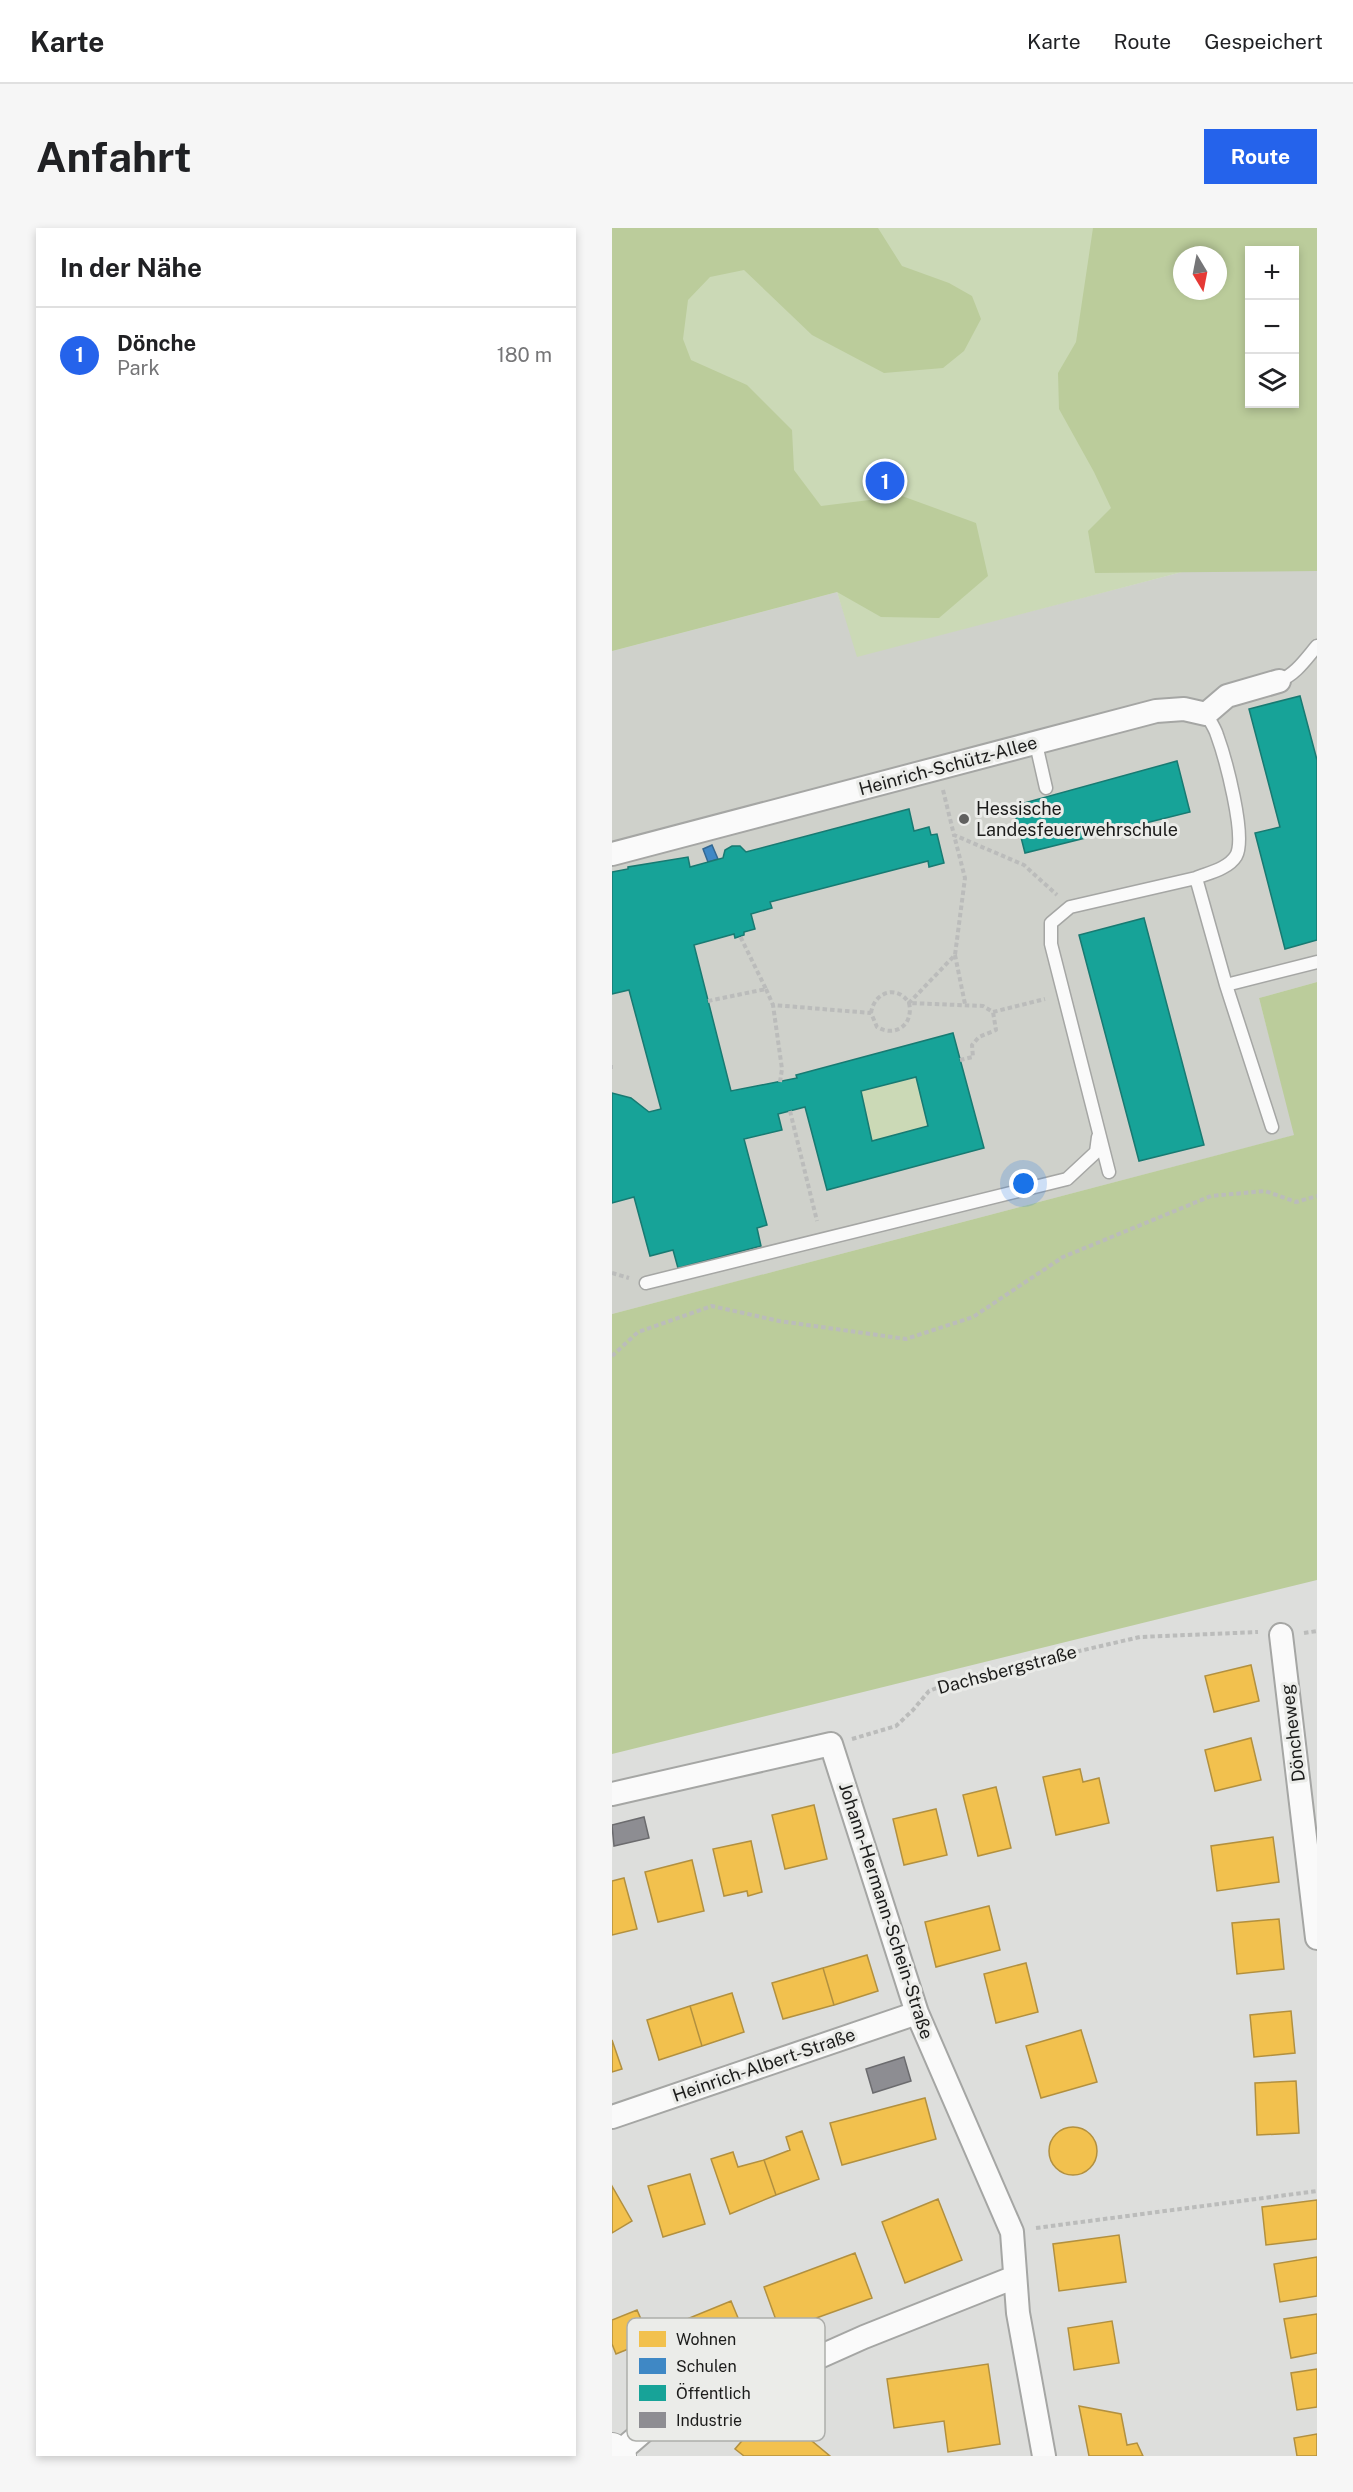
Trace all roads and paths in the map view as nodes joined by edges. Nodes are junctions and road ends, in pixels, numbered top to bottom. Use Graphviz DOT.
graph roads {
  1 [pos="1317,646"];
  2 [pos="1279,681"];
  3 [pos="1206,714"];
  4 [pos="1036,744"];
  5 [pos="938,769"];
  6 [pos="1046,788"];
  7 [pos="954,835"];
  8 [pos="612,854"];
  9 [pos="1196,878"];
  10 [pos="1070,907"];
  11 [pos="740,936"];
  12 [pos="955,956"];
  13 [pos="1317,962"];
  14 [pos="1226,985"];
  15 [pos="766,989"];
  16 [pos="1064,995"];
  17 [pos="708,1001"];
  18 [pos="909,1004"];
  19 [pos="965,1004"];
  20 [pos="773,1005"];
  21 [pos="871,1012"];
  22 [pos="993,1012"];
  23 [pos="960,1060"];
  24 [pos="780,1082"];
  25 [pos="790,1111"];
  26 [pos="1272,1127"];
  27 [pos="1098,1133"];
  28 [pos="1109,1172"];
  29 [pos="1317,1196"];
  30 [pos="821,1240"];
  31 [pos="646,1283"];
  32 [pos="612,1356"];
  33 [pos="1281,1635"];
  34 [pos="831,1744"];
  35 [pos="612,1794"];
  36 [pos="1317,1938"];
  37 [pos="917,2013"];
  38 [pos="612,2117"];
  39 [pos="1317,2191"];
  40 [pos="1012,2232"];
  41 [pos="1015,2277"];
  42 [pos="825,2354"];
  43 [pos="631,2441"];
  44 [pos="616,2453"];
  45 [pos="1044,2456"];
  1 -- 2 [label="lane"];
  2 -- 3 [label="street"];
  3 -- 4 [label="street, Heinrich-Schütz-Allee"];
  3 -- 9 [label="lane"];
  4 -- 5 [label="street, Heinrich-Schütz-Allee"];
  4 -- 6 [label="lane"];
  5 -- 7 [label="path"];
  5 -- 8 [label="street, Heinrich-Schütz-Allee"];
  7 -- 10 [label="path"];
  7 -- 12 [label="path"];
  9 -- 10 [label="lane"];
  9 -- 14 [label="lane"];
  10 -- 16 [label="lane"];
  11 -- 15 [label="path"];
  12 -- 18 [label="path"];
  12 -- 19 [label="path"];
  13 -- 14 [label="lane"];
  14 -- 26 [label="lane"];
  15 -- 17 [label="path"];
  15 -- 20 [label="path"];
  16 -- 22 [label="path"];
  16 -- 27 [label="lane"];
  18 -- 19 [label="path"];
  18 -- 21 [label="path"];
  18 -- 21 [label="path"];
  19 -- 22 [label="path"];
  20 -- 21 [label="path"];
  20 -- 24 [label="path"];
  22 -- 23 [label="path"];
  25 -- 30 [label="path"];
  27 -- 28 [label="lane"];
  27 -- 30 [label="lane"];
  29 -- 32 [label="path"];
  30 -- 31 [label="lane"];
  33 -- 34 [label="path, Dachsbergstraße"];
  33 -- 36 [label="street, Döncheweg"];
  34 -- 35 [label="street"];
  34 -- 37 [label="street, Johann-Hermann-Schein-Straße"];
  37 -- 38 [label="street, Heinrich-Albert-Straße"];
  37 -- 40 [label="street, Johann-Hermann-Schein-Straße"];
  39 -- 40 [label="path"];
  40 -- 41 [label="street, Johann-Hermann-Schein-Straße"];
  41 -- 42 [label="street"];
  41 -- 45 [label="street, Johann-Hermann-Schein-Straße"];
  43 -- 44 [label="street"];
}
